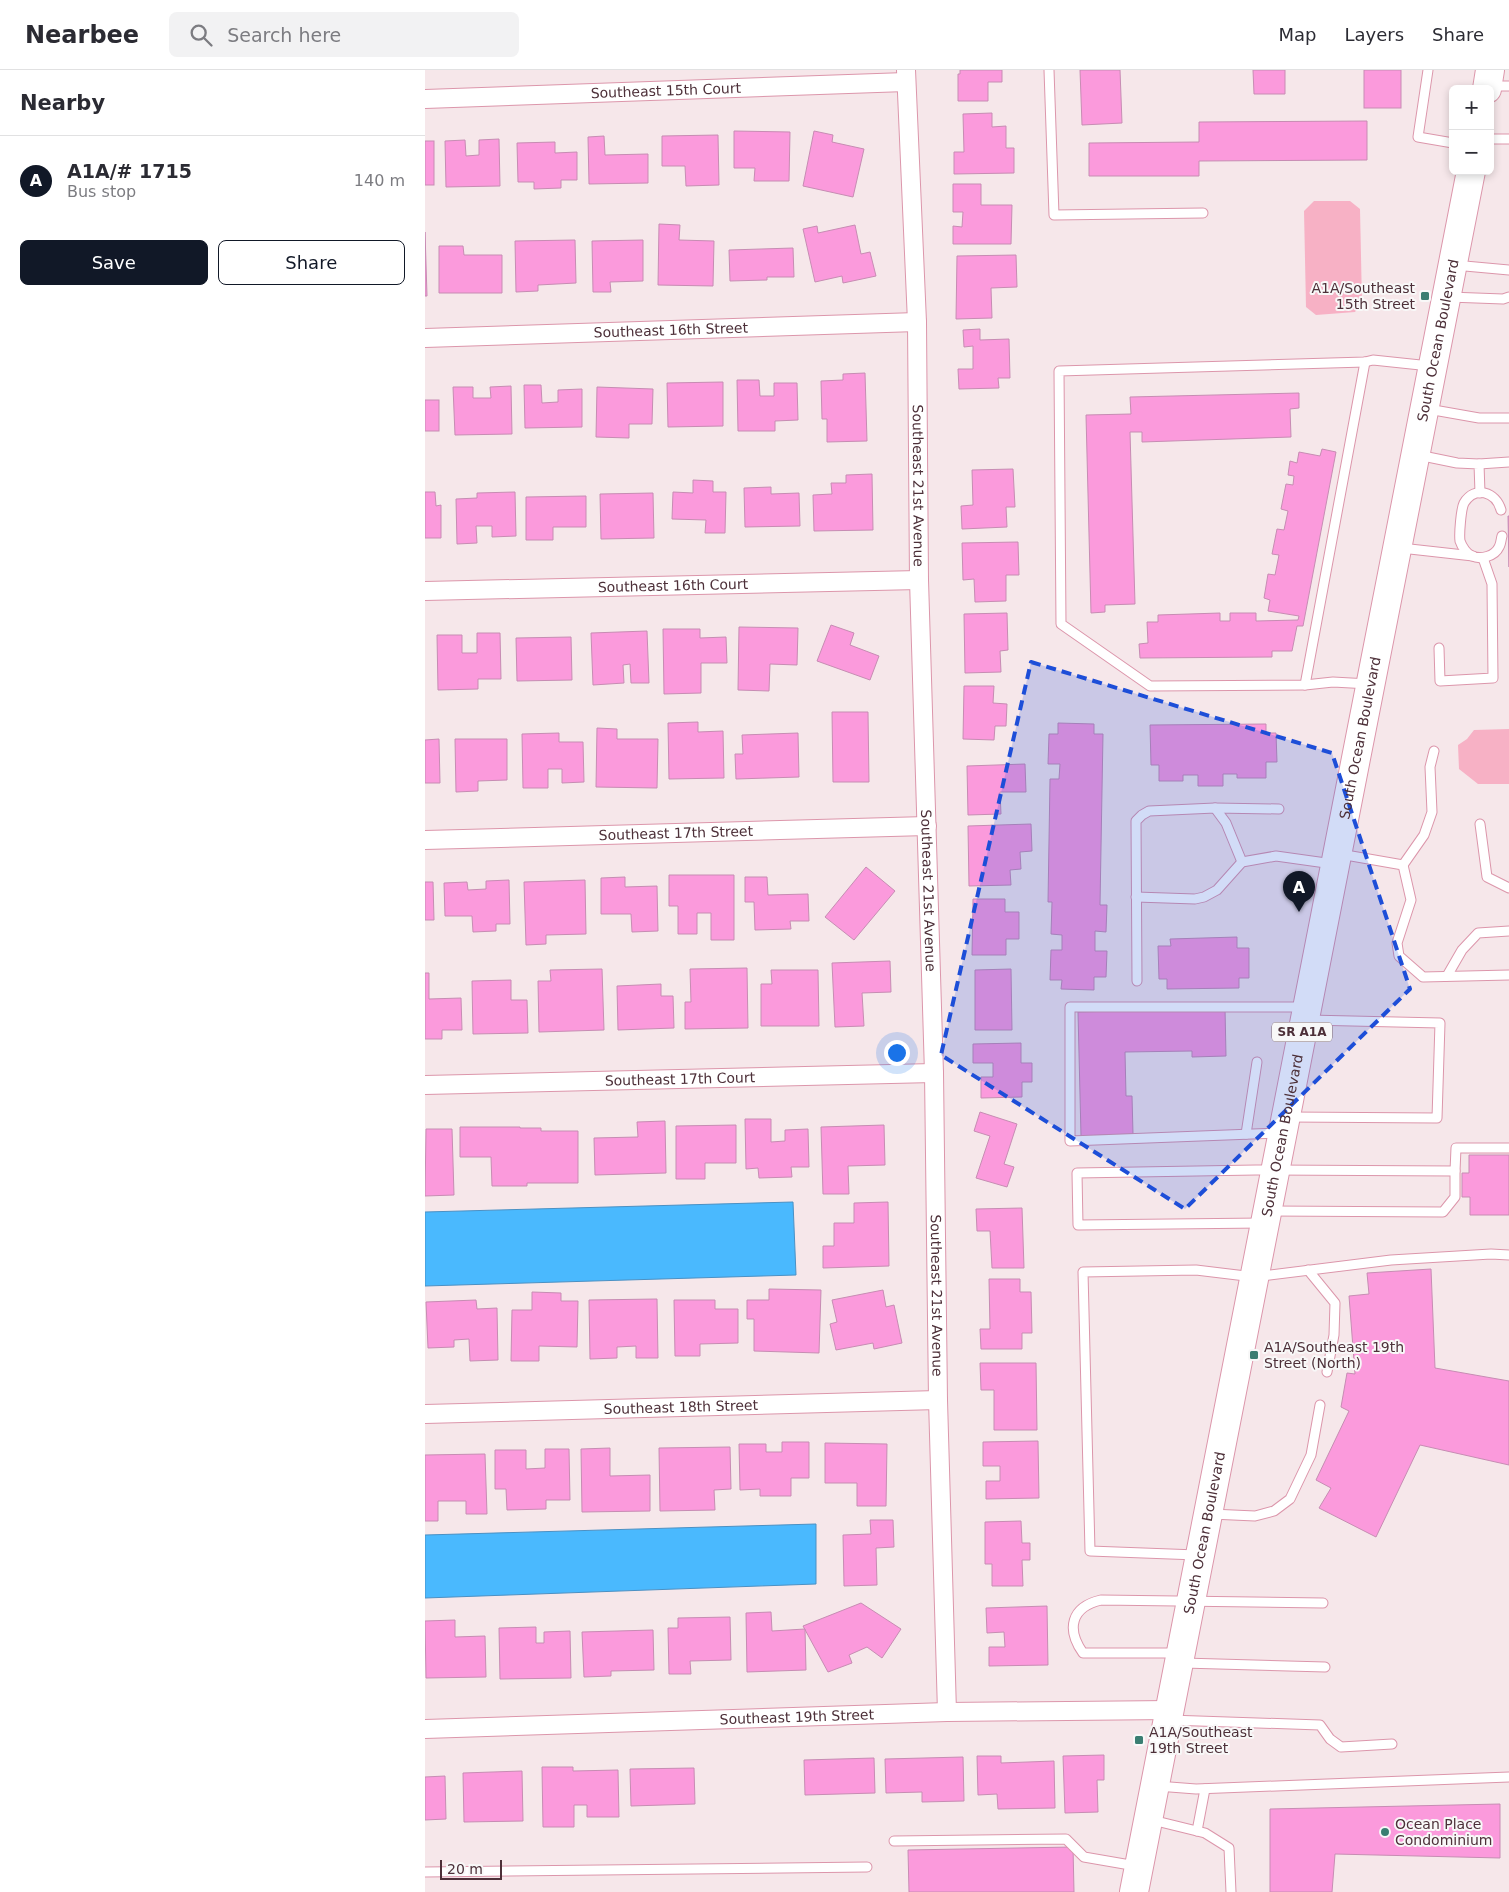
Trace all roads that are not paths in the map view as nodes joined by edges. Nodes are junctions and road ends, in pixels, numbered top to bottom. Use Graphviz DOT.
graph roads {
  1 [pos="1049,70"];
  2 [pos="1428,70"];
  3 [pos="906,76"];
  4 [pos="425,99"];
  5 [pos="1494,139"];
  6 [pos="1509,139"];
  7 [pos="1449,142"];
  8 [pos="1470,175"];
  9 [pos="1203,213"];
  10 [pos="1452,265"];
  11 [pos="1509,270"];
  12 [pos="1446,297"];
  13 [pos="1509,297"];
  14 [pos="917,322"];
  15 [pos="425,338"];
  16 [pos="1365,362"];
  17 [pos="1432,366"];
  18 [pos="1424,408"];
  19 [pos="1509,418"];
  20 [pos="1415,455"];
  21 [pos="1509,462"];
  22 [pos="1479,464"];
  23 [pos="1480,493"];
  24 [pos="1501,510"];
  25 [pos="1502,536"];
  26 [pos="1397,548"];
  27 [pos="1478,557"];
  28 [pos="919,580"];
  29 [pos="425,591"];
  30 [pos="1439,648"];
  31 [pos="1370,684"];
  32 [pos="1305,685"];
  33 [pos="1434,751"];
  34 [pos="1215,808"];
  35 [pos="1279,810"];
  36 [pos="1480,824"];
  37 [pos="927,826"];
  38 [pos="425,840"];
  39 [pos="1336,859"];
  40 [pos="1241,862"];
  41 [pos="1403,865"];
  42 [pos="1509,888"];
  43 [pos="1136,897"];
  44 [pos="1509,931"];
  45 [pos="1509,975"];
  46 [pos="1447,976"];
  47 [pos="1137,981"];
  48 [pos="1306,1013"];
  49 [pos="1257,1062"];
  50 [pos="934,1073"];
  51 [pos="425,1084"];
  52 [pos="1284,1125"];
  53 [pos="1246,1134"];
  54 [pos="1509,1148"];
  55 [pos="1275,1170"];
  56 [pos="1455,1171"];
  57 [pos="1266,1217"];
  58 [pos="1509,1255"];
  59 [pos="1307,1270"];
  60 [pos="1254,1277"];
  61 [pos="1327,1372"];
  62 [pos="938,1400"];
  63 [pos="1320,1405"];
  64 [pos="425,1414"];
  65 [pos="1208,1514"];
  66 [pos="1200,1555"];
  67 [pos="1191,1600"];
  68 [pos="1323,1602"];
  69 [pos="1180,1658"];
  70 [pos="1325,1667"];
  71 [pos="947,1712"];
  72 [pos="1169,1715"];
  73 [pos="425,1729"];
  74 [pos="1392,1744"];
  75 [pos="1509,1777"];
  76 [pos="1155,1786"];
  77 [pos="1205,1789"];
  78 [pos="1148,1819"];
  79 [pos="1197,1831"];
  80 [pos="894,1841"];
  81 [pos="867,1867"];
  82 [pos="425,1872"];
  83 [pos="1136,1879"];
  84 [pos="1231,1892"];
  1 -- 9 [label="lane"];
  2 -- 7 [label="lane"];
  3 -- 4 [label="street, Southeast 15th Court"];
  3 -- 14 [label="street, Southeast 21st Avenue"];
  5 -- 6 [label="lane"];
  8 -- 10 [label="main road, South Ocean Boulevard / SR A1A"];
  10 -- 11 [label="lane"];
  10 -- 12 [label="main road, South Ocean Boulevard / SR A1A"];
  12 -- 13 [label="lane"];
  12 -- 17 [label="main road, South Ocean Boulevard / SR A1A"];
  14 -- 15 [label="street, Southeast 16th Street"];
  14 -- 28 [label="street, Southeast 21st Avenue"];
  16 -- 17 [label="lane"];
  16 -- 32 [label="lane"];
  16 -- 32 [label="lane"];
  17 -- 18 [label="main road, South Ocean Boulevard / SR A1A"];
  18 -- 19 [label="lane"];
  18 -- 20 [label="main road, South Ocean Boulevard / SR A1A"];
  20 -- 22 [label="lane"];
  20 -- 26 [label="main road, South Ocean Boulevard / SR A1A"];
  21 -- 22 [label="lane"];
  22 -- 23 [label="lane"];
  23 -- 24 [label="lane"];
  23 -- 27 [label="lane"];
  25 -- 27 [label="lane"];
  26 -- 27 [label="lane"];
  26 -- 31 [label="main road, South Ocean Boulevard / SR A1A"];
  27 -- 30 [label="lane"];
  28 -- 29 [label="street, Southeast 16th Court"];
  28 -- 37 [label="street, Southeast 21st Avenue"];
  31 -- 32 [label="lane"];
  31 -- 39 [label="main road, South Ocean Boulevard / SR A1A"];
  33 -- 41 [label="lane"];
  34 -- 35 [label="lane"];
  34 -- 40 [label="lane"];
  34 -- 43 [label="lane"];
  36 -- 42 [label="lane"];
  37 -- 38 [label="street, Southeast 17th Street"];
  37 -- 50 [label="street, Southeast 21st Avenue"];
  39 -- 40 [label="lane"];
  39 -- 41 [label="lane"];
  39 -- 48 [label="main road, South Ocean Boulevard / SR A1A"];
  40 -- 43 [label="lane"];
  41 -- 46 [label="lane"];
  43 -- 47 [label="lane"];
  44 -- 46 [label="lane"];
  45 -- 46 [label="lane"];
  48 -- 52 [label="main road, South Ocean Boulevard / SR A1A"];
  48 -- 52 [label="lane"];
  48 -- 53 [label="lane"];
  49 -- 53 [label="lane"];
  50 -- 51 [label="street, Southeast 17th Court"];
  50 -- 62 [label="street, Southeast 21st Avenue"];
  52 -- 53 [label="lane"];
  52 -- 55 [label="main road, South Ocean Boulevard / SR A1A"];
  54 -- 56 [label="lane"];
  55 -- 56 [label="lane"];
  55 -- 57 [label="main road, South Ocean Boulevard / SR A1A"];
  55 -- 57 [label="lane"];
  56 -- 57 [label="lane"];
  57 -- 60 [label="main road, South Ocean Boulevard / SR A1A"];
  58 -- 59 [label="lane"];
  59 -- 60 [label="lane"];
  59 -- 61 [label="lane"];
  60 -- 65 [label="main road, South Ocean Boulevard / SR A1A"];
  60 -- 66 [label="lane"];
  62 -- 64 [label="street, Southeast 18th Street"];
  62 -- 71 [label="street, Southeast 21st Avenue"];
  63 -- 65 [label="lane"];
  65 -- 66 [label="main road, South Ocean Boulevard / SR A1A"];
  66 -- 67 [label="main road, South Ocean Boulevard / SR A1A"];
  67 -- 68 [label="lane"];
  67 -- 69 [label="main road, South Ocean Boulevard / SR A1A"];
  67 -- 69 [label="lane"];
  69 -- 70 [label="lane"];
  69 -- 72 [label="main road, South Ocean Boulevard / SR A1A"];
  71 -- 72 [label="street, Southeast 19th Street"];
  71 -- 73 [label="street, Southeast 19th Street"];
  72 -- 74 [label="lane"];
  72 -- 76 [label="main road, South Ocean Boulevard / SR A1A"];
  75 -- 77 [label="lane"];
  76 -- 77 [label="lane"];
  76 -- 78 [label="main road, South Ocean Boulevard / SR A1A"];
  77 -- 79 [label="lane"];
  78 -- 79 [label="lane"];
  78 -- 83 [label="main road, South Ocean Boulevard / SR A1A"];
  79 -- 84 [label="lane"];
  80 -- 83 [label="lane"];
  81 -- 82 [label="lane"];
}
